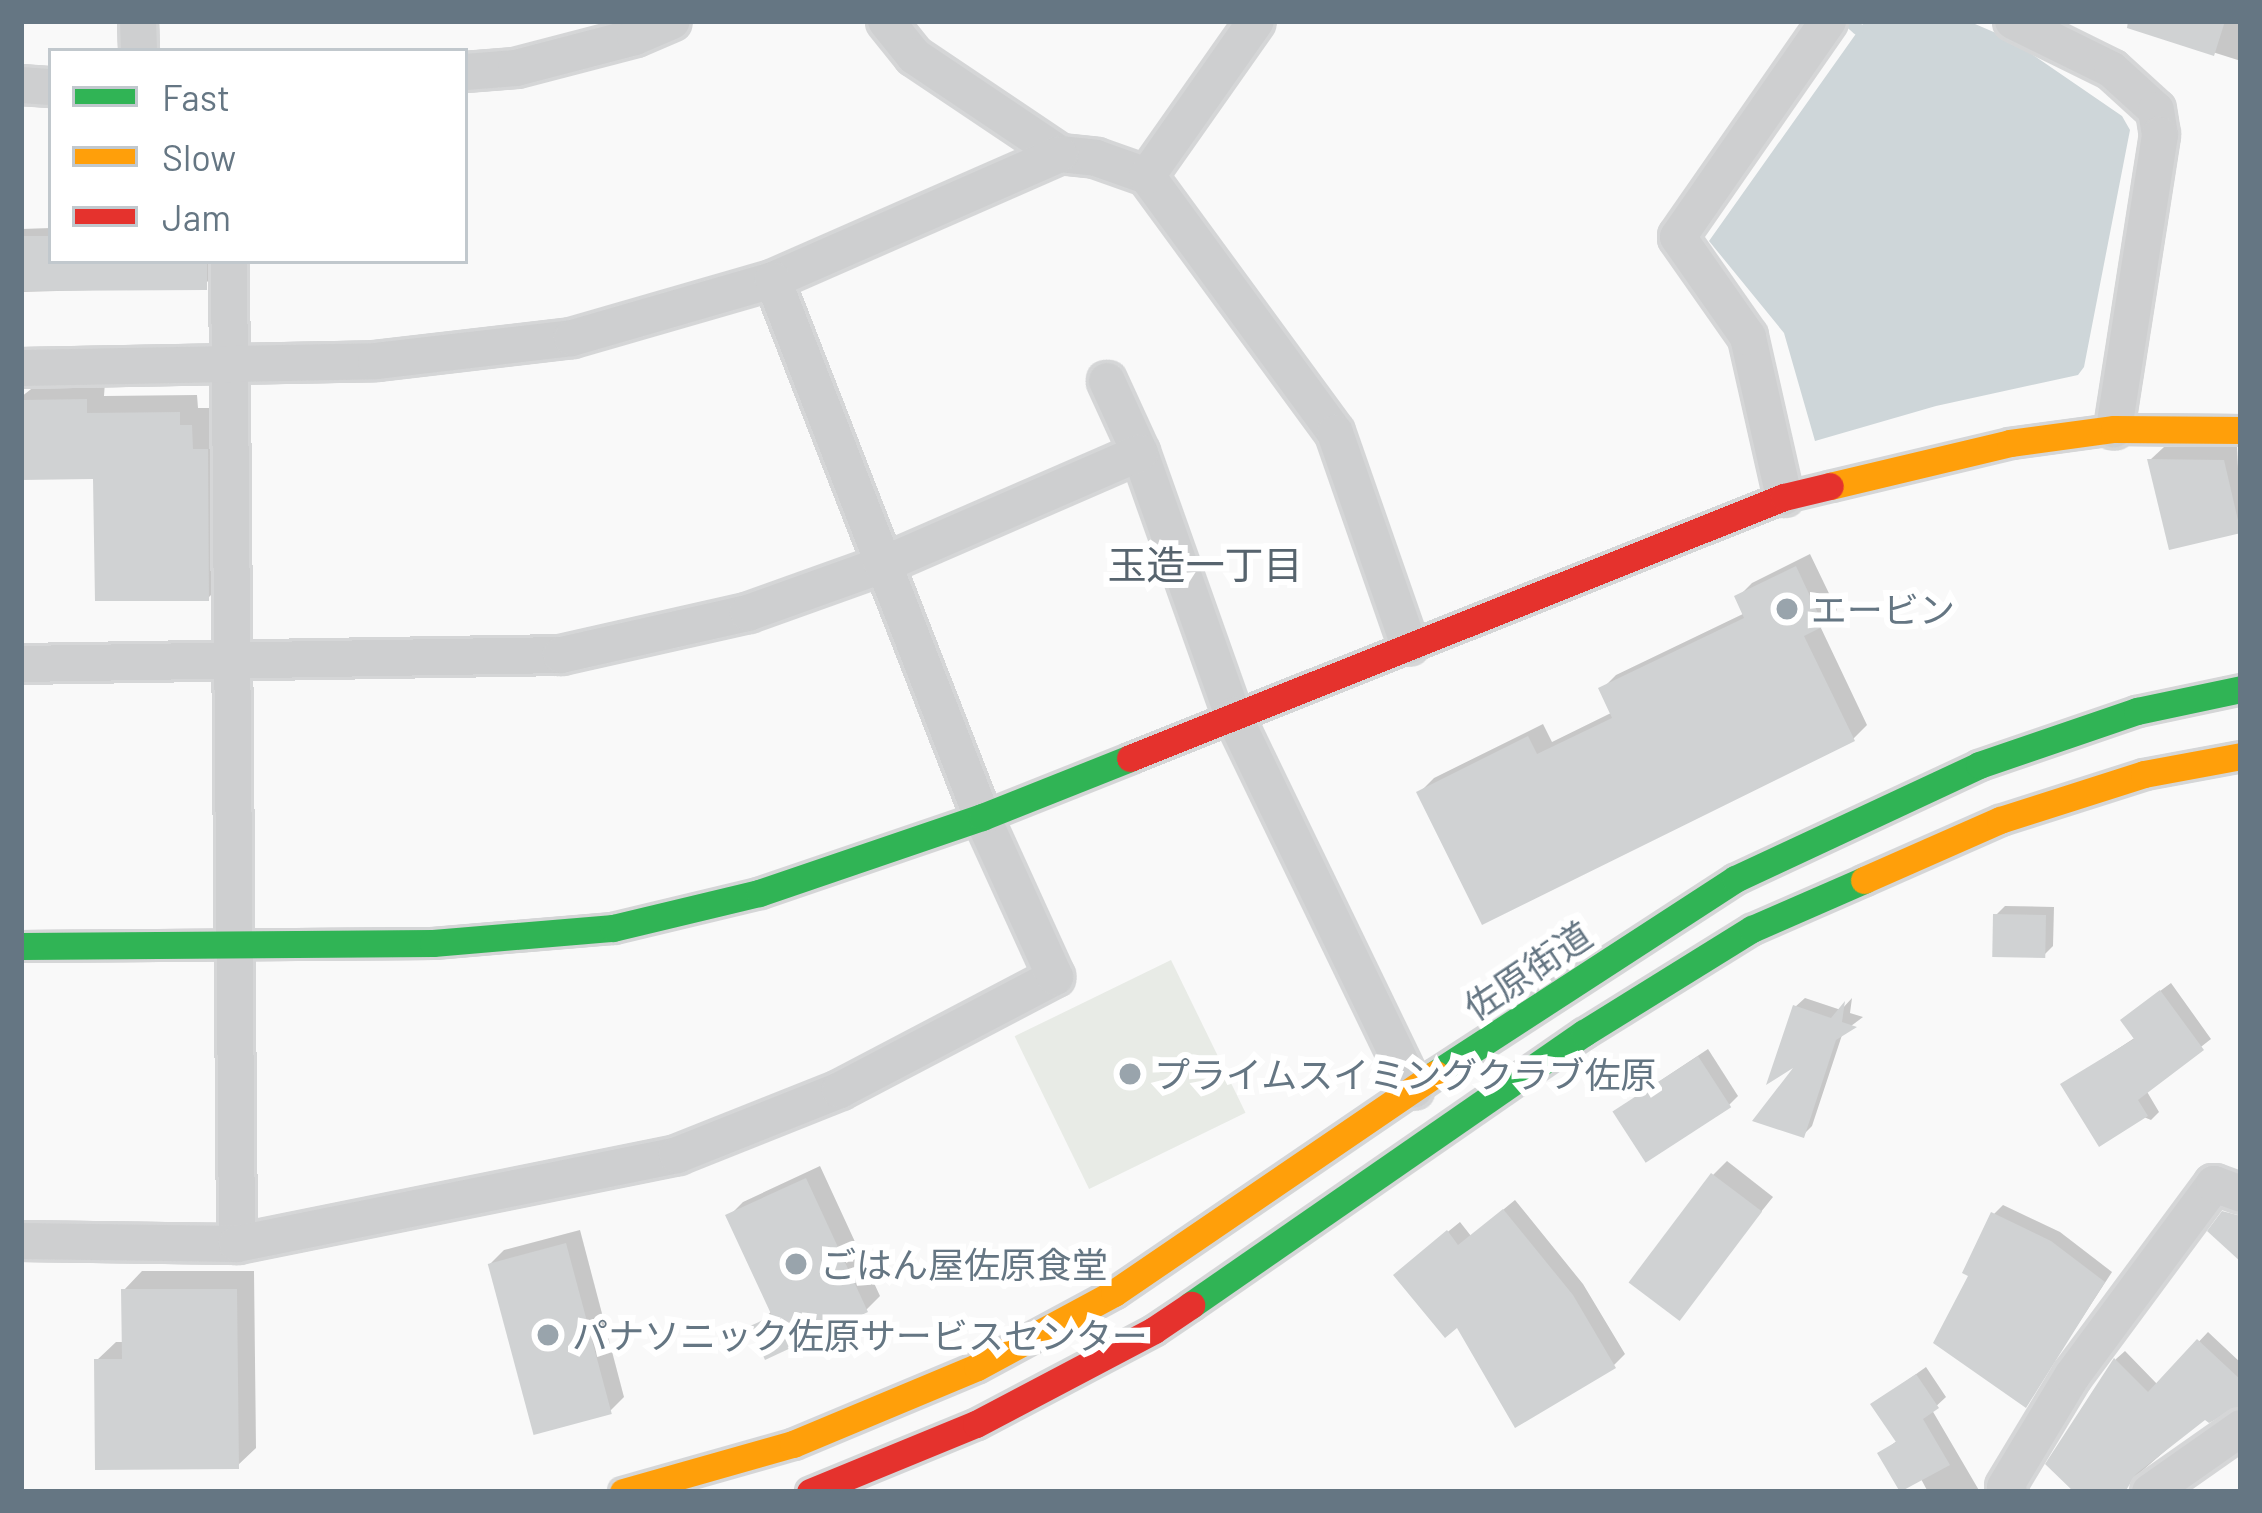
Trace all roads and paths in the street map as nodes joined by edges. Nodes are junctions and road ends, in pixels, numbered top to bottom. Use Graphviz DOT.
graph roads {
  1 [pos="672,21"];
  2 [pos="886,21"];
  3 [pos="1256,21"];
  4 [pos="1828,21"];
  5 [pos="2013,21"];
  6 [pos="468,72"];
  7 [pos="1060,154"];
  8 [pos="1147,176"];
  9 [pos="229,264"];
  10 [pos="773,280"];
  11 [pos="230,365"];
  12 [pos="21,368"];
  13 [pos="1107,381"];
  14 [pos="2114,429"];
  15 [pos="2241,430"];
  16 [pos="1140,453"];
  17 [pos="1784,497"];
  18 [pos="882,565"];
  19 [pos="1409,645"];
  20 [pos="230,660"];
  21 [pos="21,664"];
  22 [pos="2241,688"];
  23 [pos="1233,715"];
  24 [pos="2241,755"];
  25 [pos="982,817"];
  26 [pos="237,945"];
  27 [pos="21,946"];
  28 [pos="1414,1090"];
  29 [pos="2241,1194"];
  30 [pos="21,1241"];
  31 [pos="237,1244"];
  32 [pos="2241,1428"];
  33 [pos="623,1492"];
  34 [pos="810,1492"];
  35 [pos="2009,1492"];
  36 [pos="2150,1492"];
  1 -- 6 [label="street"];
  2 -- 7 [label="street"];
  3 -- 8 [label="street"];
  4 -- 17 [label="street"];
  5 -- 14 [label="street"];
  7 -- 8 [label="street"];
  7 -- 10 [label="street"];
  8 -- 19 [label="street"];
  9 -- 11 [label="street"];
  10 -- 11 [label="street"];
  10 -- 18 [label="street"];
  11 -- 12 [label="street"];
  11 -- 20 [label="street"];
  13 -- 16 [label="street"];
  14 -- 15 [label="main road"];
  14 -- 17 [label="main road"];
  16 -- 18 [label="street"];
  16 -- 23 [label="street"];
  17 -- 19 [label="main road"];
  18 -- 20 [label="street"];
  18 -- 25 [label="street"];
  19 -- 23 [label="main road"];
  20 -- 21 [label="street"];
  20 -- 26 [label="street"];
  22 -- 28 [label="main road, 佐原街道"];
  23 -- 25 [label="main road"];
  23 -- 28 [label="street"];
  24 -- 34 [label="main road"];
  25 -- 26 [label="main road"];
  25 -- 31 [label="street"];
  26 -- 27 [label="main road"];
  26 -- 31 [label="street"];
  28 -- 33 [label="main road, 佐原街道"];
  29 -- 35 [label="street"];
  30 -- 31 [label="street"];
  32 -- 36 [label="street"];
}
